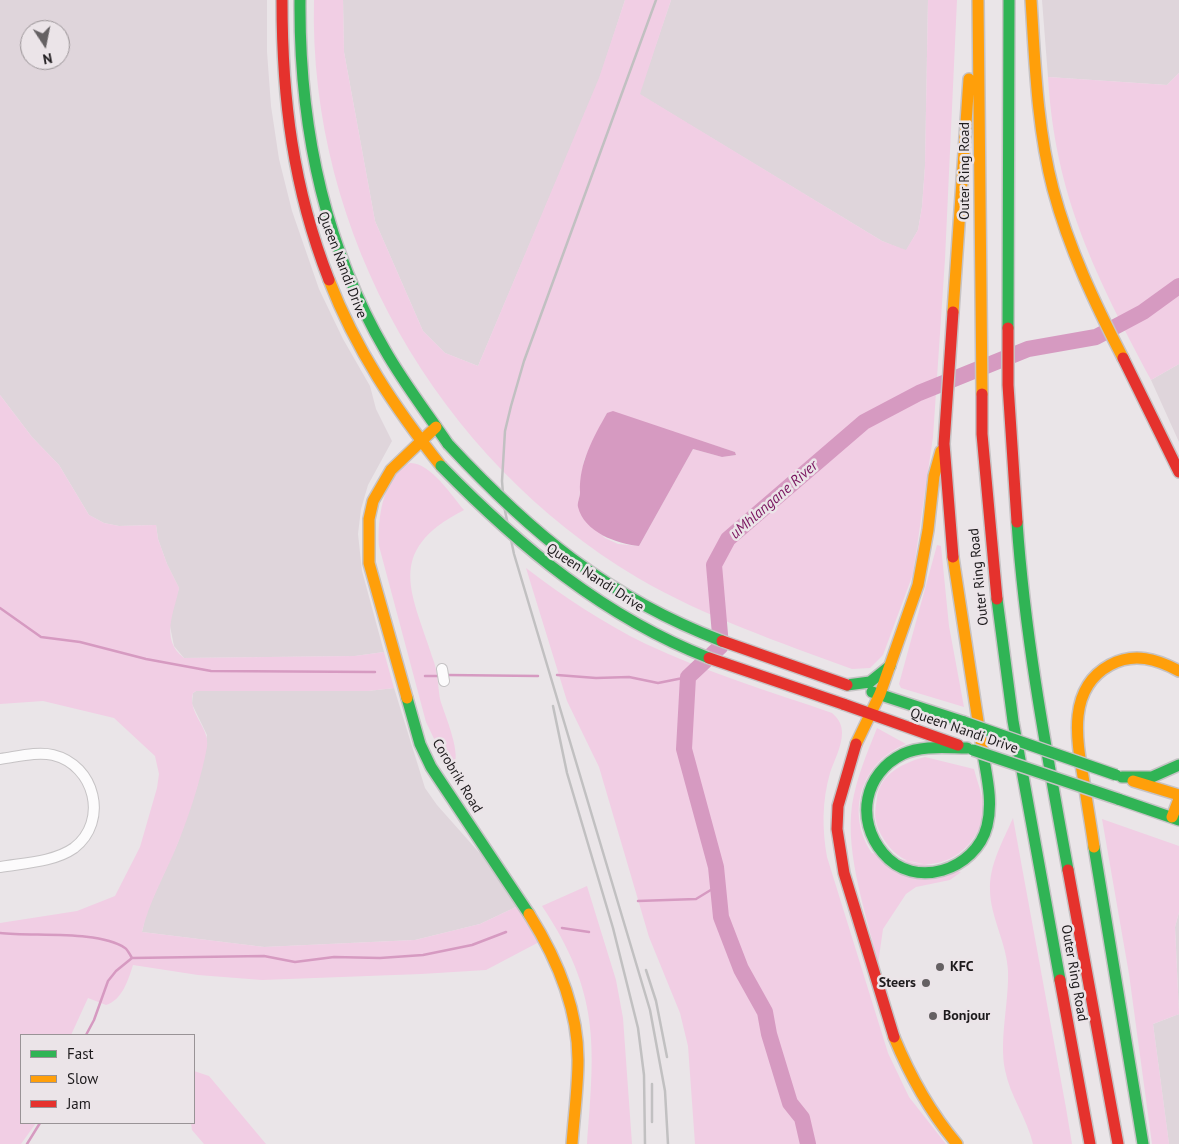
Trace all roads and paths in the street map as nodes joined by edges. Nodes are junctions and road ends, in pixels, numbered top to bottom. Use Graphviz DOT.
graph roads {
  1 [pos="282,0"];
  2 [pos="300,0"];
  3 [pos="978,0"];
  4 [pos="1009,0"];
  5 [pos="1031,0"];
  6 [pos="977,49"];
  7 [pos="436,427"];
  8 [pos="419,441"];
  9 [pos="944,444"];
  10 [pos="1179,472"];
  11 [pos="890,666"];
  12 [pos="442,669"];
  13 [pos="1179,671"];
  14 [pos="444,682"];
  15 [pos="847,685"];
  16 [pos="880,694"];
  17 [pos="870,714"];
  18 [pos="970,749"];
  19 [pos="0,759"];
  20 [pos="1179,765"];
  21 [pos="1119,776"];
  22 [pos="1179,797"];
  23 [pos="1176,818"];
  24 [pos="0,866"];
  25 [pos="572,1144"];
  26 [pos="957,1144"];
  27 [pos="1090,1144"];
  28 [pos="1118,1144"];
  29 [pos="1143,1144"];
  1 -- 8 [label="main road, Queen Nandi Drive"];
  2 -- 7 [label="main road, Queen Nandi Drive"];
  3 -- 6 [label="main road, Outer Ring Road"];
  4 -- 28 [label="main road, Outer Ring Road"];
  5 -- 10 [label="main road"];
  6 -- 9 [label="main road"];
  6 -- 27 [label="main road, Outer Ring Road"];
  7 -- 8 [label="main road, Corobrik Road"];
  7 -- 15 [label="main road, Queen Nandi Drive, bridge"];
  8 -- 17 [label="main road, Queen Nandi Drive, bridge"];
  8 -- 25 [label="main road, Corobrik Road"];
  9 -- 11 [label="main road"];
  9 -- 18 [label="main road"];
  11 -- 15 [label="main road"];
  11 -- 16 [label="main road"];
  12 -- 14 [label="street"];
  13 -- 29 [label="main road"];
  15 -- 16 [label="main road, Queen Nandi Drive"];
  16 -- 17 [label="main road"];
  16 -- 21 [label="main road, Queen Nandi Drive, bridge"];
  17 -- 18 [label="main road, Queen Nandi Drive"];
  17 -- 26 [label="main road"];
  18 -- 23 [label="main road, Queen Nandi Drive, bridge"];
  19 -- 24 [label="street"];
  20 -- 21 [label="main road"];
  21 -- 22 [label="main road, Queen Nandi Drive"];
  22 -- 23 [label="main road"];
}
